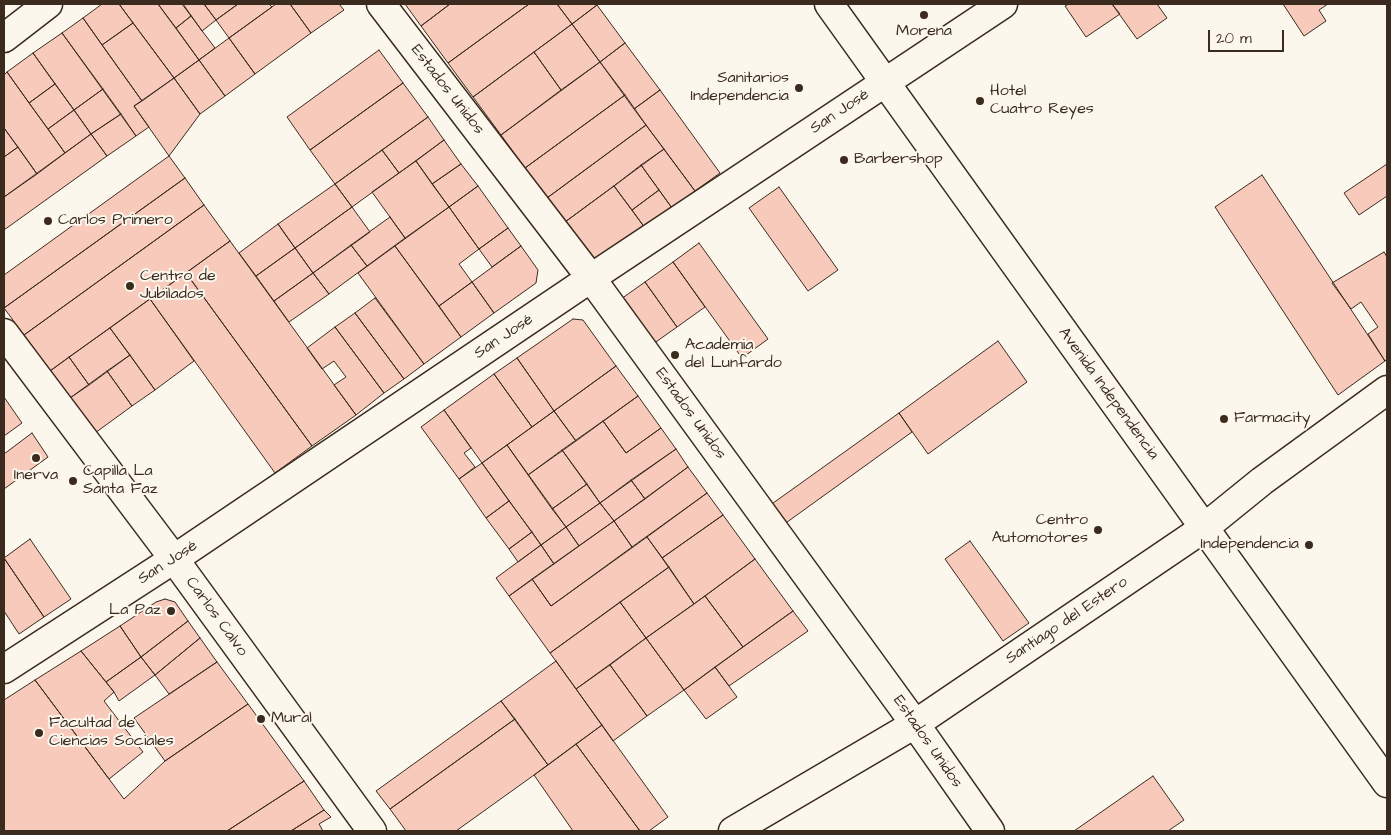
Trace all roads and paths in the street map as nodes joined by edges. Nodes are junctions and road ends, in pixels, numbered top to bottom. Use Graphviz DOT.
graph roads {
  1 [pos="48,4"];
  2 [pos="381,4"];
  3 [pos="829,4"];
  4 [pos="1002,4"];
  5 [pos="4,38"];
  6 [pos="886,82"];
  7 [pos="591,278"];
  8 [pos="4,333"];
  9 [pos="1387,390"];
  10 [pos="1204,528"];
  11 [pos="174,559"];
  12 [pos="4,668"];
  13 [pos="915,724"];
  14 [pos="1387,784"];
  15 [pos="372,831"];
  16 [pos="733,831"];
  17 [pos="990,831"];
  1 -- 5 [label="street"];
  2 -- 7 [label="street, Estados Unidos"];
  3 -- 6 [label="street, Avenida Independencia"];
  4 -- 6 [label="street, San José"];
  6 -- 7 [label="street, San José"];
  6 -- 10 [label="street, Avenida Independencia"];
  7 -- 11 [label="street, San José"];
  7 -- 13 [label="street, Estados Unidos"];
  8 -- 11 [label="street, Carlos Calvo"];
  9 -- 10 [label="street, Santiago del Estero"];
  10 -- 13 [label="street, Santiago del Estero"];
  10 -- 14 [label="street, Avenida Independencia"];
  11 -- 12 [label="street, San José"];
  11 -- 15 [label="street, Carlos Calvo"];
  13 -- 16 [label="street, Santiago del Estero"];
  13 -- 17 [label="street, Estados Unidos"];
}
